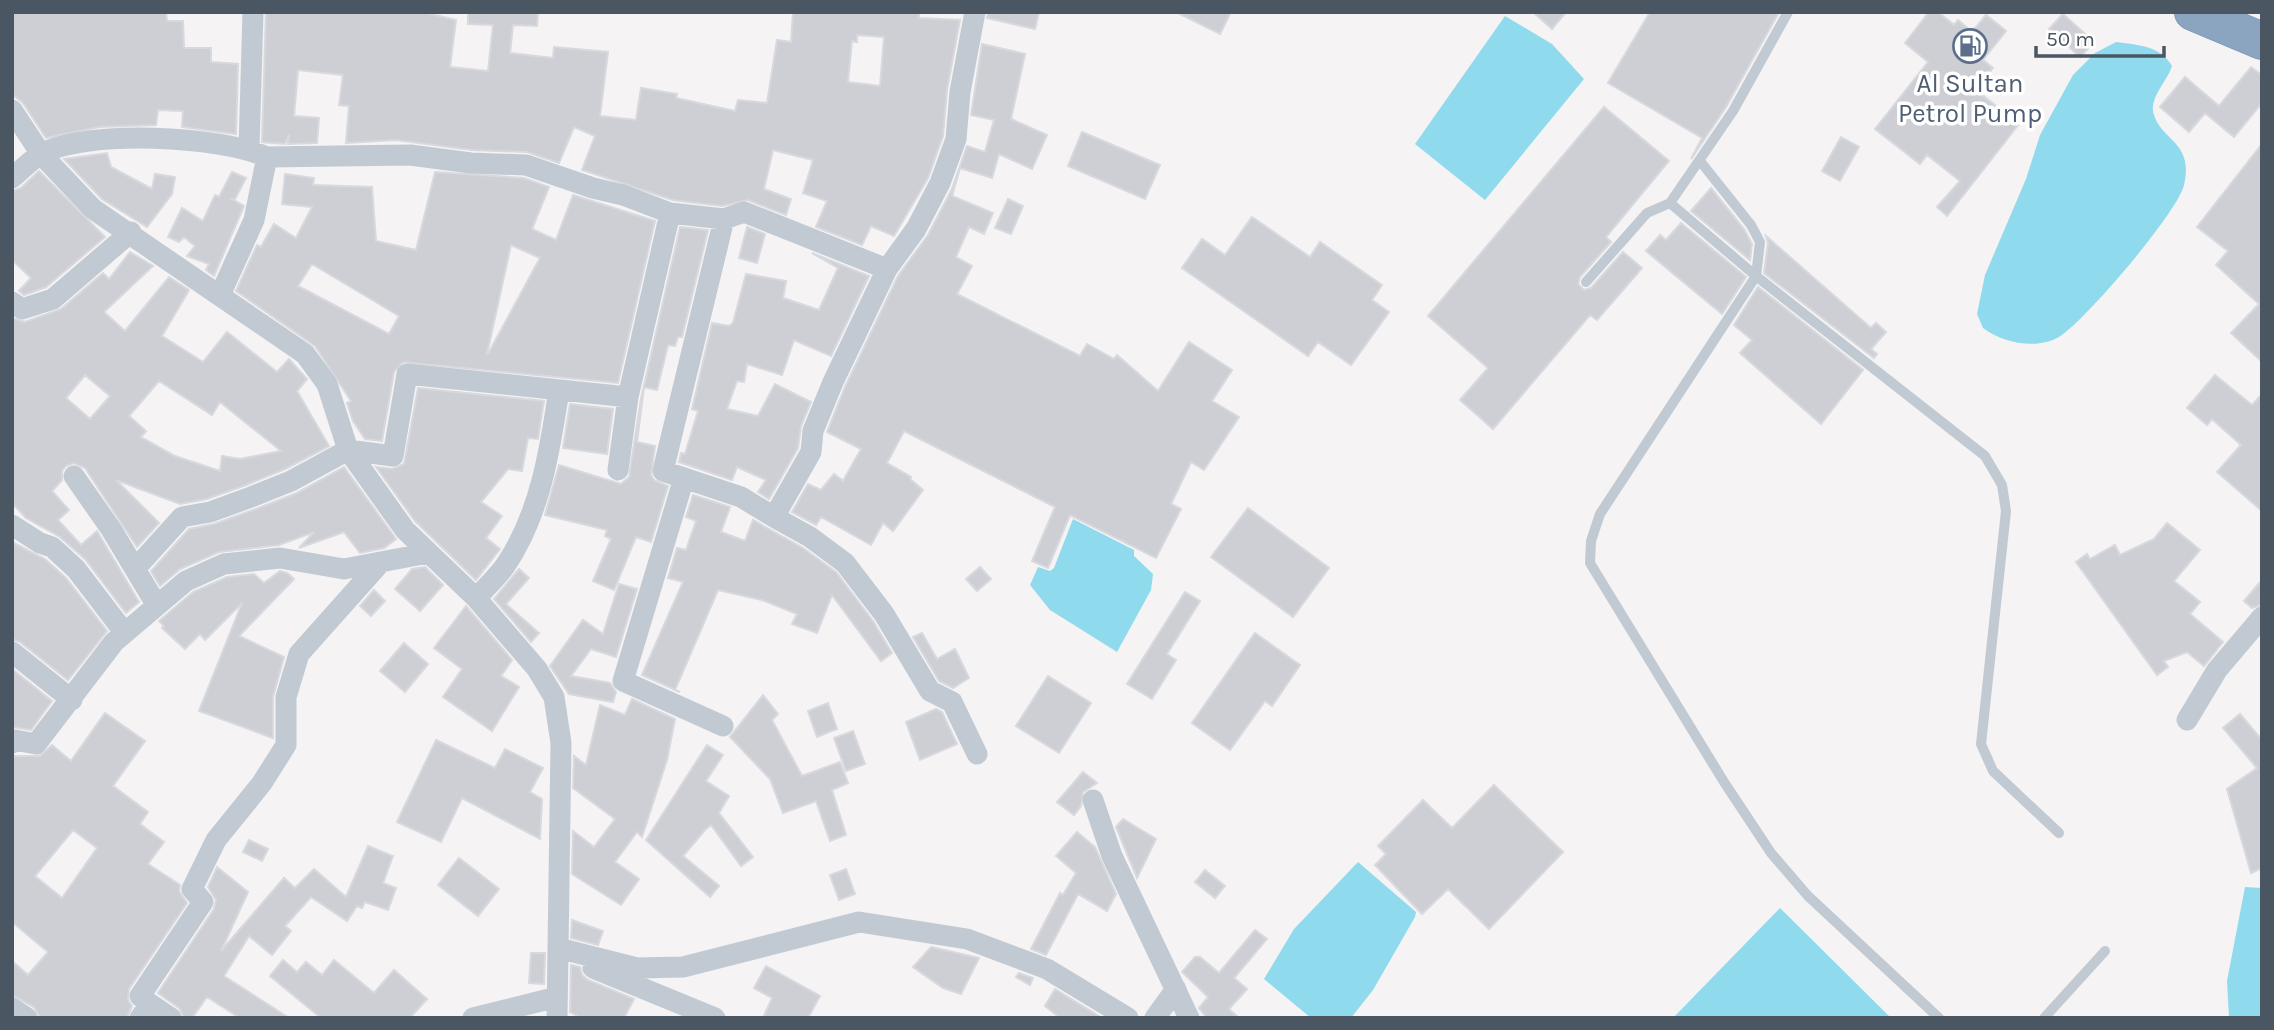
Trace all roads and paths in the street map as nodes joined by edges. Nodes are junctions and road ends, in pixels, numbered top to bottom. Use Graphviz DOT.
graph roads {
  1 [pos="253,12"];
  2 [pos="975,12"];
  3 [pos="1788,12"];
  4 [pos="2193,12"];
  5 [pos="2262,41"];
  6 [pos="12,110"];
  7 [pos="258,153"];
  8 [pos="41,154"];
  9 [pos="1700,161"];
  10 [pos="12,178"];
  11 [pos="1670,203"];
  12 [pos="670,214"];
  13 [pos="724,219"];
  14 [pos="131,232"];
  15 [pos="887,269"];
  16 [pos="1756,276"];
  17 [pos="1586,282"];
  18 [pos="221,293"];
  19 [pos="12,302"];
  20 [pos="559,390"];
  21 [pos="628,397"];
  22 [pos="348,450"];
  23 [pos="618,470"];
  24 [pos="74,476"];
  25 [pos="684,478"];
  26 [pos="774,517"];
  27 [pos="12,525"];
  28 [pos="428,553"];
  29 [pos="381,562"];
  30 [pos="135,569"];
  31 [pos="476,598"];
  32 [pos="156,604"];
  33 [pos="2262,617"];
  34 [pos="124,632"];
  35 [pos="12,652"];
  36 [pos="72,700"];
  37 [pos="2187,720"];
  38 [pos="723,726"];
  39 [pos="12,743"];
  40 [pos="977,754"];
  41 [pos="1093,800"];
  42 [pos="2059,833"];
  43 [pos="558,951"];
  44 [pos="2105,951"];
  45 [pos="1176,989"];
  46 [pos="557,1007"];
  47 [pos="12,1008"];
  48 [pos="145,1011"];
  49 [pos="27,1018"];
  50 [pos="171,1018"];
  51 [pos="473,1018"];
  52 [pos="715,1018"];
  53 [pos="1128,1018"];
  54 [pos="1155,1018"];
  55 [pos="1189,1018"];
  56 [pos="1939,1018"];
  57 [pos="2044,1018"];
  1 -- 7 [label="street"];
  2 -- 15 [label="street"];
  3 -- 9 [label="lane"];
  4 -- 5 [label="highway"];
  6 -- 8 [label="street"];
  7 -- 8 [label="street"];
  7 -- 12 [label="street"];
  7 -- 18 [label="street"];
  8 -- 10 [label="street"];
  8 -- 14 [label="street"];
  9 -- 11 [label="lane"];
  9 -- 16 [label="lane"];
  11 -- 16 [label="lane"];
  11 -- 17 [label="lane"];
  12 -- 13 [label="street"];
  12 -- 21 [label="street"];
  13 -- 15 [label="street"];
  13 -- 25 [label="street"];
  14 -- 18 [label="street"];
  14 -- 19 [label="street"];
  15 -- 26 [label="street"];
  16 -- 42 [label="lane"];
  16 -- 56 [label="lane"];
  18 -- 22 [label="street"];
  20 -- 21 [label="street"];
  20 -- 22 [label="street"];
  20 -- 31 [label="street"];
  21 -- 23 [label="street"];
  22 -- 28 [label="street"];
  22 -- 30 [label="street"];
  24 -- 30 [label="street"];
  25 -- 26 [label="street"];
  25 -- 38 [label="street"];
  26 -- 40 [label="street"];
  27 -- 34 [label="street"];
  28 -- 29 [label="street"];
  28 -- 31 [label="street"];
  29 -- 32 [label="street"];
  29 -- 48 [label="street"];
  30 -- 32 [label="street"];
  31 -- 43 [label="street"];
  32 -- 34 [label="street"];
  33 -- 37 [label="street"];
  34 -- 36 [label="street"];
  35 -- 36 [label="street"];
  36 -- 39 [label="street"];
  41 -- 45 [label="street"];
  43 -- 46 [label="street"];
  43 -- 52 [label="street"];
  43 -- 53 [label="street"];
  44 -- 57 [label="lane"];
  45 -- 54 [label="street"];
  45 -- 55 [label="street"];
  46 -- 51 [label="street"];
  47 -- 49 [label="street"];
  48 -- 50 [label="street"];
}
